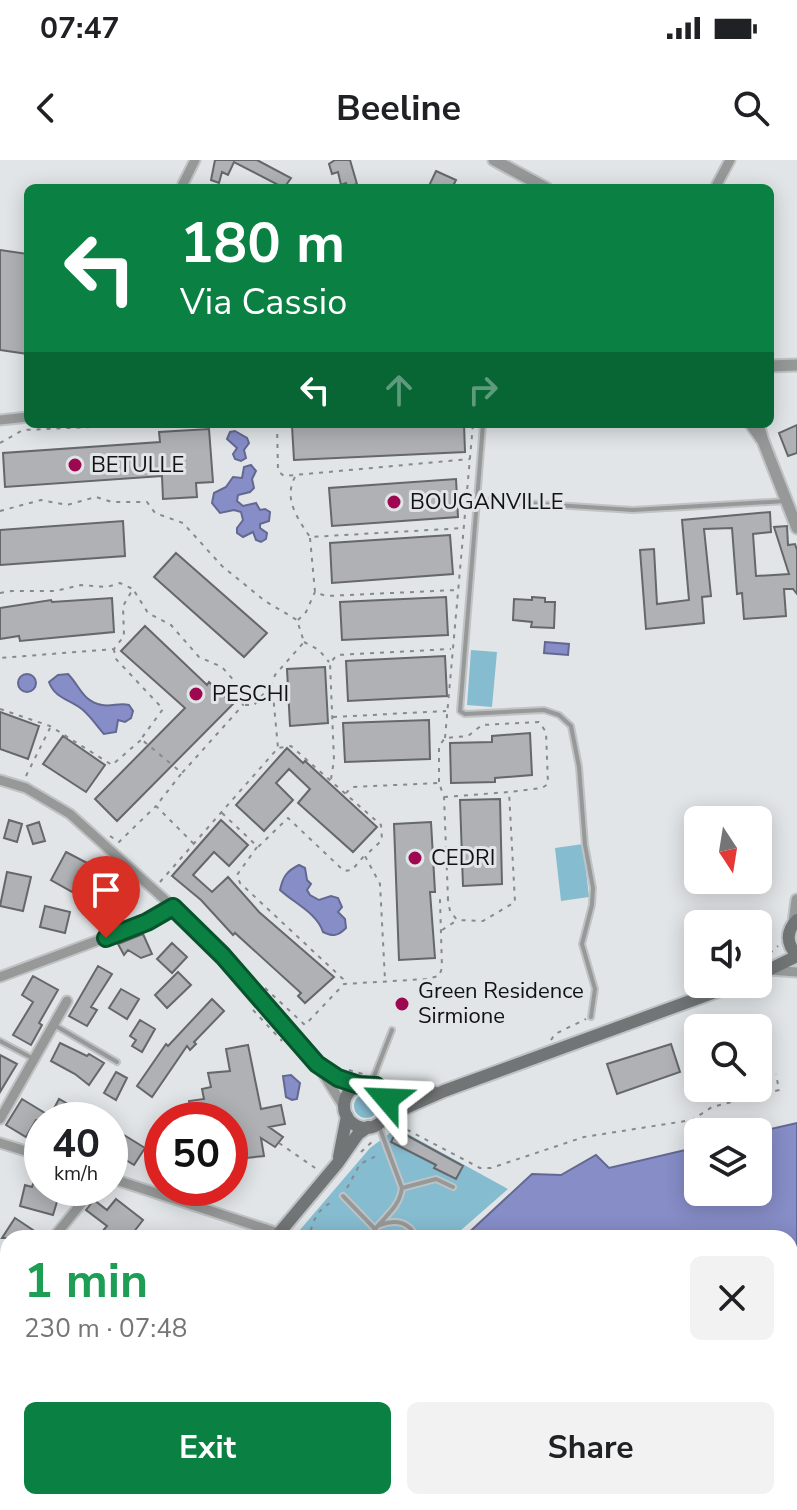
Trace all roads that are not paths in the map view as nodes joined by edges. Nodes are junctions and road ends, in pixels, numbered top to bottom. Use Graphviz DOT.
graph roads {
  1 [pos="195,160"];
  2 [pos="494,160"];
  3 [pos="730,160"];
  4 [pos="183,184"];
  5 [pos="539,184"];
  6 [pos="717,184"];
  7 [pos="797,365"];
  8 [pos="774,368"];
  9 [pos="24,417"];
  10 [pos="0,420"];
  11 [pos="483,428"];
  12 [pos="754,428"];
  13 [pos="759,428"];
  14 [pos="763,441"];
  15 [pos="477,500"];
  16 [pos="786,501"];
  17 [pos="797,528"];
  18 [pos="0,780"];
  19 [pos="797,900"];
  20 [pos="173,907"];
  21 [pos="796,921"];
  22 [pos="789,938"];
  23 [pos="797,956"];
  24 [pos="772,958"];
  25 [pos="772,966"];
  26 [pos="772,971"];
  27 [pos="797,972"];
  28 [pos="0,977"];
  29 [pos="699,998"];
  30 [pos="67,1001"];
  31 [pos="591,1017"];
  32 [pos="54,1025"];
  33 [pos="392,1030"];
  34 [pos="0,1041"];
  35 [pos="34,1059"];
  36 [pos="117,1062"];
  37 [pos="317,1064"];
  38 [pos="370,1086"];
  39 [pos="444,1091"];
  40 [pos="345,1112"];
  41 [pos="0,1119"];
  42 [pos="378,1126"];
  43 [pos="0,1143"];
  44 [pos="24,1150"];
  45 [pos="337,1164"];
  46 [pos="128,1184"];
  47 [pos="453,1187"];
  48 [pos="402,1188"];
  49 [pos="343,1196"];
  50 [pos="79,1206"];
  51 [pos="376,1227"];
  52 [pos="60,1230"];
  53 [pos="259,1230"];
  54 [pos="281,1230"];
  55 [pos="374,1230"];
  56 [pos="412,1230"];
  1 -- 4 [label="street"];
  2 -- 5 [label="street"];
  3 -- 6 [label="street"];
  7 -- 8 [label="street"];
  9 -- 10 [label="street"];
  11 -- 15 [label="lane"];
  12 -- 14 [label="street"];
  13 -- 14 [label="street"];
  14 -- 16 [label="street"];
  15 -- 16 [label="lane"];
  15 -- 31 [label="lane"];
  16 -- 17 [label="street"];
  18 -- 20 [label="street"];
  19 -- 21 [label="street"];
  20 -- 28 [label="street"];
  20 -- 37 [label="street"];
  21 -- 22 [label="main road"];
  22 -- 23 [label="main road"];
  22 -- 24 [label="main road"];
  23 -- 25 [label="main road"];
  26 -- 27 [label="street"];
  29 -- 39 [label="main road"];
  30 -- 32 [label="street"];
  32 -- 35 [label="street"];
  32 -- 36 [label="lane"];
  33 -- 38 [label="lane"];
  34 -- 35 [label="lane"];
  35 -- 41 [label="street"];
  37 -- 38 [label="street"];
  37 -- 40 [label="street"];
  38 -- 39 [label="main road"];
  38 -- 40 [label="main road"];
  38 -- 42 [label="main road"];
  39 -- 42 [label="main road"];
  40 -- 42 [label="main road"];
  40 -- 45 [label="main road"];
  42 -- 45 [label="main road"];
  42 -- 48 [label="lane"];
  43 -- 44 [label="street"];
  45 -- 54 [label="main road"];
  46 -- 53 [label="street"];
  47 -- 48 [label="lane"];
  48 -- 51 [label="lane"];
  49 -- 51 [label="lane"];
  50 -- 52 [label="street"];
  51 -- 55 [label="lane"];
  51 -- 56 [label="lane"];
}
